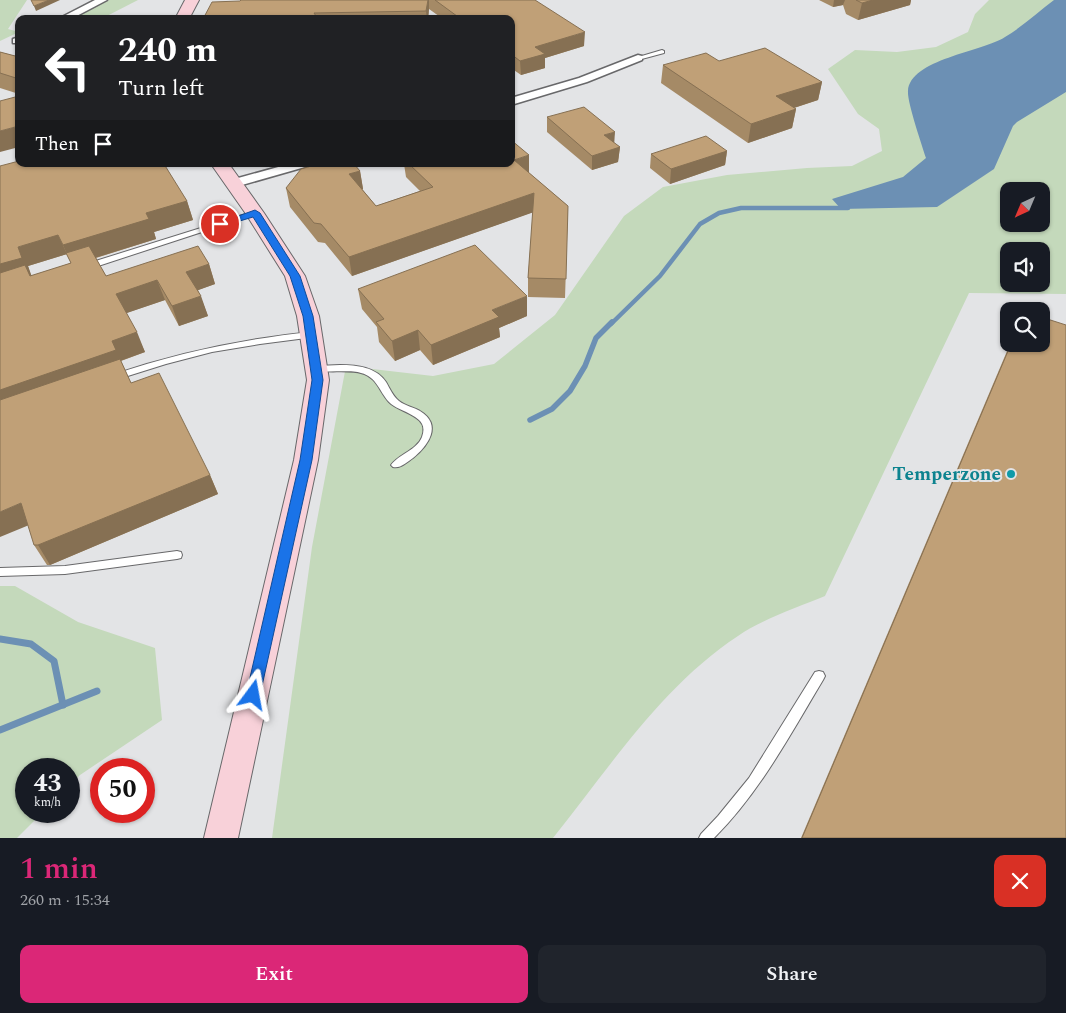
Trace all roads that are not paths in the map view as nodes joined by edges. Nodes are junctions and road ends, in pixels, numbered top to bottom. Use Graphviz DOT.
graph roads {
  1 [pos="102,0"];
  2 [pos="192,0"];
  3 [pos="71,15"];
  4 [pos="184,15"];
  5 [pos="662,52"];
  6 [pos="638,58"];
  7 [pos="515,101"];
  8 [pos="277,167"];
  9 [pos="228,173"];
  10 [pos="255,213"];
  11 [pos="81,268"];
  12 [pos="311,336"];
  13 [pos="316,369"];
  14 [pos="104,381"];
  15 [pos="396,465"];
  16 [pos="177,555"];
  17 [pos="0,572"];
  18 [pos="819,676"];
  19 [pos="221,838"];
  20 [pos="705,838"];
  1 -- 3 [label="street"];
  2 -- 4 [label="main road"];
  5 -- 6 [label="lane"];
  6 -- 7 [label="street"];
  8 -- 9 [label="street"];
  9 -- 10 [label="main road"];
  10 -- 11 [label="lane"];
  10 -- 12 [label="main road"];
  12 -- 13 [label="main road"];
  12 -- 14 [label="lane"];
  13 -- 15 [label="lane"];
  13 -- 19 [label="main road"];
  16 -- 17 [label="lane"];
  18 -- 20 [label="lane"];
}
